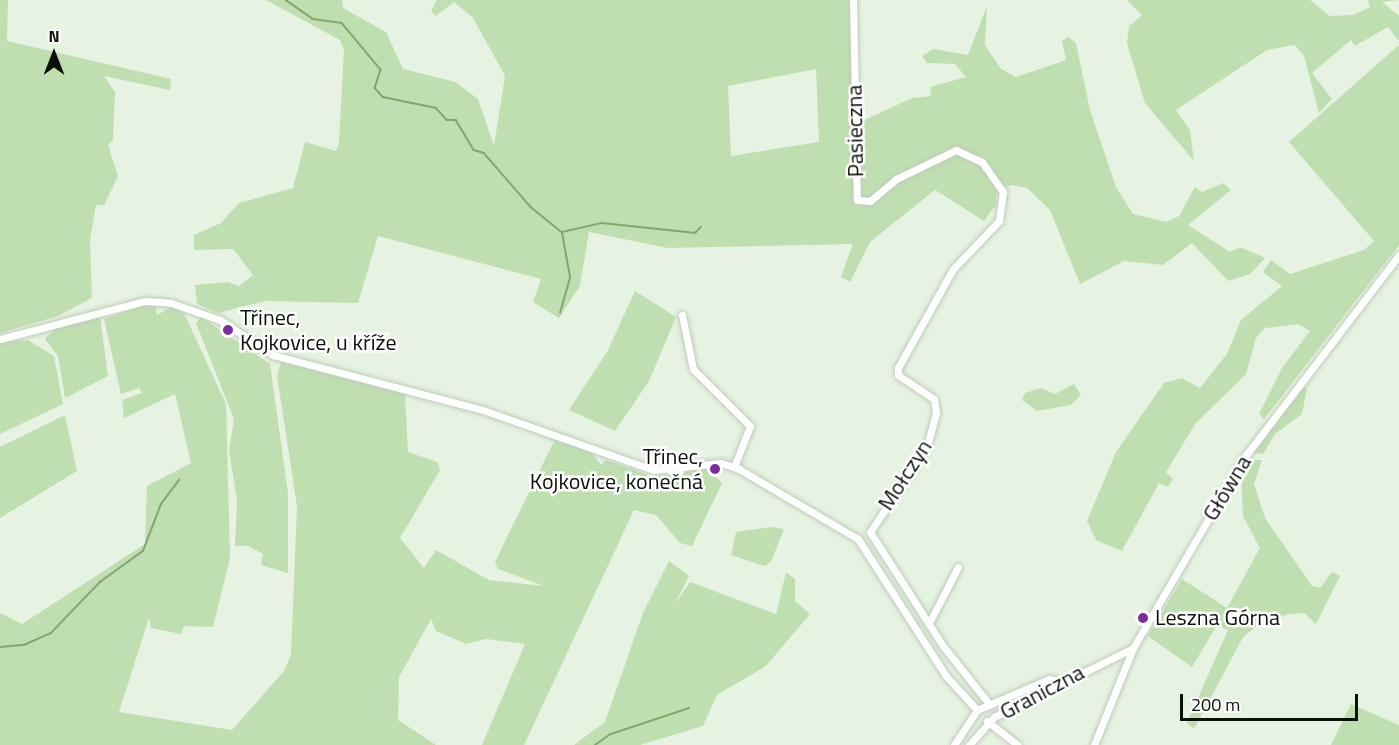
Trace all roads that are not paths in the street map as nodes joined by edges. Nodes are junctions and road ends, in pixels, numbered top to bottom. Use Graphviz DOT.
graph roads {
  1 [pos="853,0"];
  2 [pos="1399,255"];
  3 [pos="953,269"];
  4 [pos="682,315"];
  5 [pos="0,339"];
  6 [pos="734,467"];
  7 [pos="958,567"];
  8 [pos="929,623"];
  9 [pos="1133,648"];
  10 [pos="1061,682"];
  11 [pos="990,705"];
  12 [pos="977,710"];
  13 [pos="987,721"];
  14 [pos="956,744"];
  15 [pos="969,745"];
  16 [pos="1017,745"];
  17 [pos="1094,745"];
  1 -- 3 [label="street, Pasieczna"];
  2 -- 9 [label="street, Główna"];
  3 -- 8 [label="street, Mołczyn"];
  4 -- 6 [label="street"];
  5 -- 6 [label="street"];
  6 -- 12 [label="street"];
  7 -- 8 [label="street"];
  8 -- 11 [label="street, Mołczyn"];
  9 -- 10 [label="street, Graniczna"];
  9 -- 17 [label="street, Główna"];
  10 -- 11 [label="street"];
  10 -- 13 [label="street, Graniczna"];
  11 -- 12 [label="street"];
  12 -- 14 [label="street"];
  13 -- 15 [label="street"];
  13 -- 16 [label="street, Graniczna"];
}
